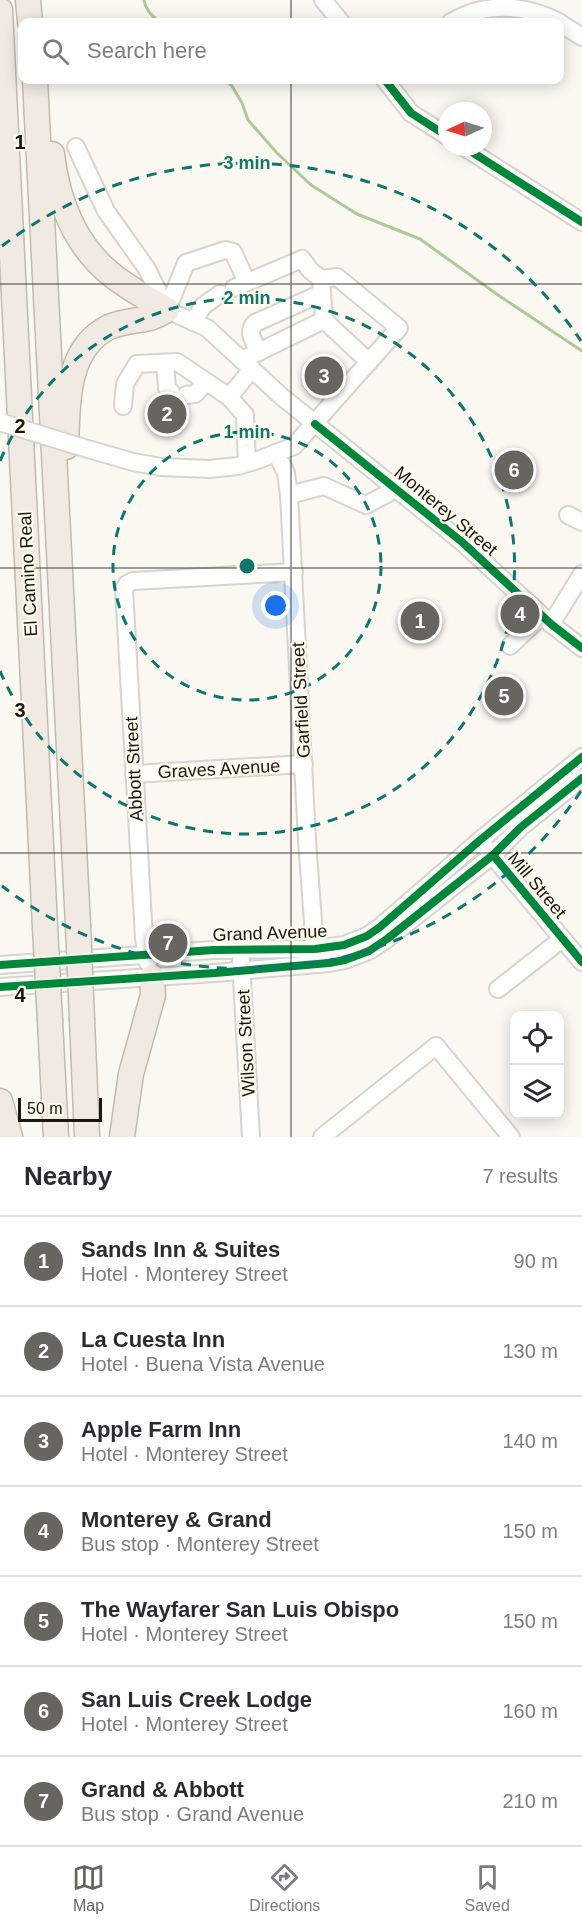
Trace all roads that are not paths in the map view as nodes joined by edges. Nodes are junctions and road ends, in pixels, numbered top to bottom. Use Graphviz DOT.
graph roads {
  1 [pos="28,0"];
  2 [pos="323,0"];
  3 [pos="30,18"];
  4 [pos="337,18"];
  5 [pos="460,18"];
  6 [pos="549,18"];
  7 [pos="564,26"];
  8 [pos="1,27"];
  9 [pos="582,37"];
  10 [pos="388,84"];
  11 [pos="36,90"];
  12 [pos="438,130"];
  13 [pos="76,147"];
  14 [pos="478,156"];
  15 [pos="582,222"];
  16 [pos="321,286"];
  17 [pos="234,288"];
  18 [pos="167,310"];
  19 [pos="324,320"];
  20 [pos="193,322"];
  21 [pos="260,352"];
  22 [pos="369,362"];
  23 [pos="165,363"];
  24 [pos="247,365"];
  25 [pos="206,382"];
  26 [pos="229,397"];
  27 [pos="123,406"];
  28 [pos="1,422"];
  29 [pos="315,424"];
  30 [pos="276,453"];
  31 [pos="247,464"];
  32 [pos="55,488"];
  33 [pos="396,489"];
  34 [pos="289,495"];
  35 [pos="294,572"];
  36 [pos="580,583"];
  37 [pos="547,620"];
  38 [pos="510,646"];
  39 [pos="582,648"];
  40 [pos="582,757"];
  41 [pos="304,764"];
  42 [pos="134,774"];
  43 [pos="582,778"];
  44 [pos="479,841"];
  45 [pos="493,855"];
  46 [pos="562,939"];
  47 [pos="240,949"];
  48 [pos="315,949"];
  49 [pos="146,954"];
  50 [pos="582,962"];
  51 [pos="0,965"];
  52 [pos="241,971"];
  53 [pos="152,978"];
  54 [pos="0,987"];
  55 [pos="498,989"];
  56 [pos="0,1101"];
  57 [pos="10,1137"];
  58 [pos="56,1137"];
  59 [pos="87,1137"];
  60 [pos="122,1137"];
  61 [pos="251,1137"];
  62 [pos="322,1137"];
  63 [pos="511,1137"];
  1 -- 3 [label="highway"];
  2 -- 4 [label="street"];
  5 -- 6 [label="street"];
  7 -- 9 [label="street"];
  8 -- 58 [label="highway, El Camino Real, bridge"];
  10 -- 12 [label="street"];
  11 -- 18 [label="highway"];
  11 -- 32 [label="highway, El Camino Real"];
  13 -- 18 [label="street"];
  14 -- 15 [label="street"];
  16 -- 17 [label="street"];
  16 -- 19 [label="street"];
  16 -- 21 [label="street"];
  16 -- 22 [label="street"];
  17 -- 18 [label="street"];
  17 -- 20 [label="street"];
  18 -- 20 [label="street, Monterey Street"];
  18 -- 32 [label="highway"];
  19 -- 21 [label="street"];
  19 -- 22 [label="street"];
  20 -- 24 [label="street, Monterey Street"];
  21 -- 24 [label="street"];
  22 -- 29 [label="street"];
  23 -- 25 [label="street"];
  23 -- 25 [label="street"];
  23 -- 27 [label="street"];
  24 -- 26 [label="street"];
  24 -- 29 [label="street, Monterey Street"];
  25 -- 26 [label="street"];
  26 -- 31 [label="street"];
  28 -- 31 [label="street, bridge"];
  29 -- 30 [label="street"];
  29 -- 33 [label="street, Monterey Street"];
  30 -- 31 [label="street"];
  30 -- 34 [label="street, Garfield Street"];
  32 -- 59 [label="highway, El Camino Real, bridge"];
  33 -- 34 [label="street"];
  33 -- 37 [label="street, Monterey Street"];
  34 -- 35 [label="street, Garfield Street"];
  35 -- 41 [label="street, Garfield Street"];
  35 -- 42 [label="street, Abbott Street"];
  36 -- 37 [label="street"];
  37 -- 38 [label="street"];
  37 -- 39 [label="street, Monterey Street"];
  40 -- 44 [label="street, Grand Avenue"];
  41 -- 42 [label="street, Graves Avenue"];
  41 -- 48 [label="street, Garfield Street"];
  42 -- 49 [label="street, Abbott Street"];
  43 -- 45 [label="street, Grand Avenue"];
  44 -- 45 [label="street, Mill Street"];
  44 -- 48 [label="street, Grand Avenue"];
  45 -- 46 [label="street, Mill Street"];
  45 -- 52 [label="street, Grand Avenue"];
  46 -- 50 [label="street, Mill Street"];
  46 -- 55 [label="street"];
  47 -- 48 [label="street, Grand Avenue"];
  47 -- 49 [label="street, Grand Avenue"];
  47 -- 52 [label="street, Wilson Street"];
  49 -- 51 [label="street, Grand Avenue"];
  49 -- 53 [label="street, Abbott Street"];
  52 -- 53 [label="street, Grand Avenue"];
  52 -- 61 [label="street, Wilson Street"];
  53 -- 54 [label="street, Grand Avenue"];
  53 -- 60 [label="highway"];
  56 -- 57 [label="highway"];
  62 -- 63 [label="street"];
}
